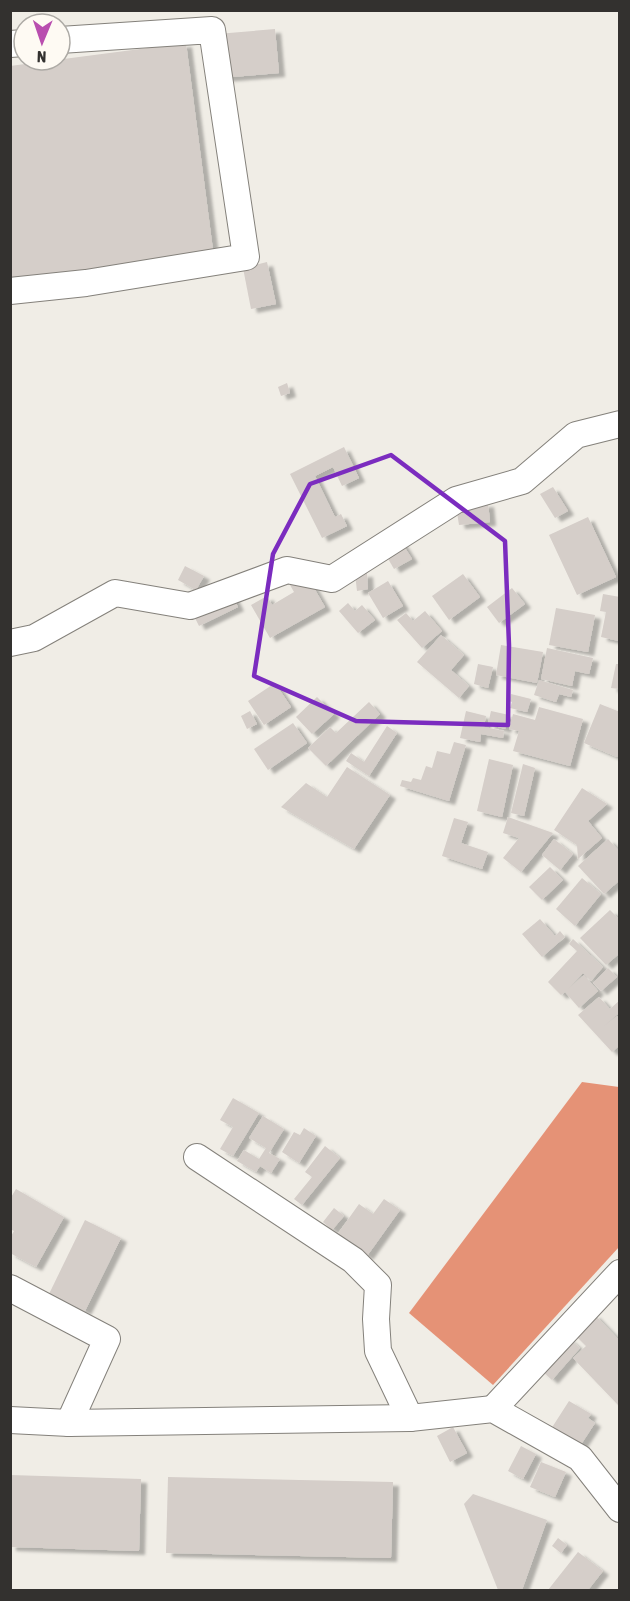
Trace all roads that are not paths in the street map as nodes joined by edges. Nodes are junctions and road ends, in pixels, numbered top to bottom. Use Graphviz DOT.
graph roads {
  1 [pos="72,39"];
  2 [pos="10,291"];
  3 [pos="620,424"];
  4 [pos="10,643"];
  5 [pos="197,1157"];
  6 [pos="620,1273"];
  7 [pos="10,1288"];
  8 [pos="493,1409"];
  9 [pos="410,1418"];
  10 [pos="10,1420"];
  11 [pos="69,1423"];
  12 [pos="620,1509"];
  1 -- 2 [label="street"];
  3 -- 4 [label="street"];
  5 -- 9 [label="street"];
  6 -- 8 [label="street"];
  7 -- 11 [label="street"];
  8 -- 9 [label="street"];
  8 -- 12 [label="street"];
  9 -- 11 [label="street"];
  10 -- 11 [label="street"];
}
